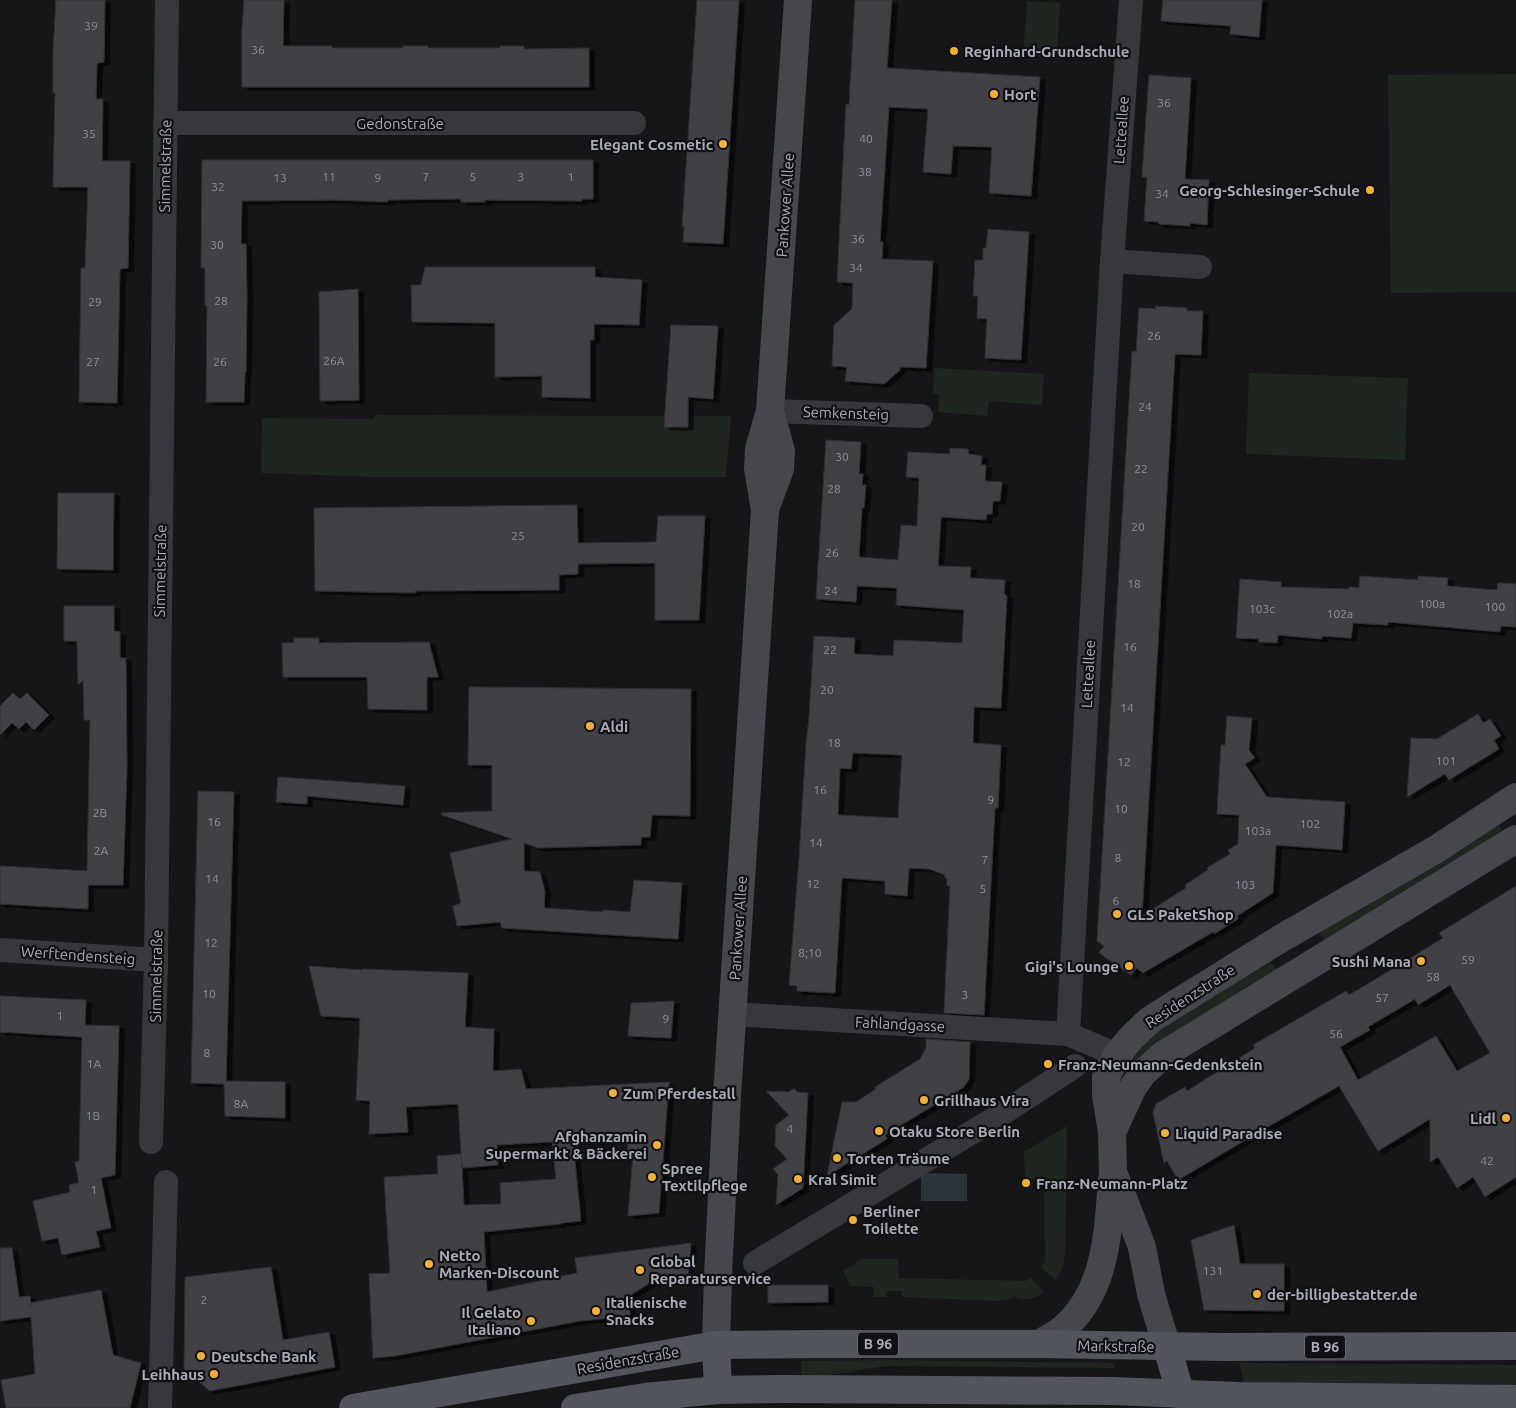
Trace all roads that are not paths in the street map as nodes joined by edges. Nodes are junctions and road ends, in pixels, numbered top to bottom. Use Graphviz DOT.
graph roads {
  1 [pos="168,0"];
  2 [pos="798,0"];
  3 [pos="1131,0"];
  4 [pos="165,123"];
  5 [pos="634,123"];
  6 [pos="1112,261"];
  7 [pos="1200,267"];
  8 [pos="770,411"];
  9 [pos="921,416"];
  10 [pos="1516,797"];
  11 [pos="1516,839"];
  12 [pos="0,950"];
  13 [pos="156,960"];
  14 [pos="732,1014"];
  15 [pos="1068,1034"];
  16 [pos="1117,1055"];
  17 [pos="1075,1066"];
  18 [pos="1112,1132"];
  19 [pos="151,1142"];
  20 [pos="1113,1172"];
  21 [pos="166,1182"];
  22 [pos="754,1263"];
  23 [pos="1039,1344"];
  24 [pos="716,1345"];
  25 [pos="1516,1346"];
  26 [pos="1167,1347"];
  27 [pos="718,1390"];
  28 [pos="1516,1399"];
  29 [pos="1183,1401"];
  30 [pos="587,1407"];
  31 [pos="160,1408"];
  32 [pos="353,1408"];
  1 -- 4 [label="street, Simmelstraße"];
  2 -- 8 [label="main road, Pankower Allee"];
  3 -- 6 [label="street, Letteallee"];
  4 -- 5 [label="street, Gedonstraße"];
  4 -- 13 [label="street, Simmelstraße"];
  6 -- 7 [label="street"];
  6 -- 15 [label="street, Letteallee"];
  8 -- 9 [label="street, Semkensteig"];
  8 -- 14 [label="main road, Pankower Allee"];
  10 -- 16 [label="main road, Residenzstraße"];
  11 -- 18 [label="main road"];
  12 -- 13 [label="street, Werftendensteig"];
  13 -- 19 [label="street, Simmelstraße"];
  14 -- 15 [label="street, Fahlandgasse"];
  14 -- 24 [label="main road, Pankower Allee"];
  15 -- 16 [label="street"];
  16 -- 18 [label="main road, Residenzstraße"];
  17 -- 22 [label="street"];
  18 -- 20 [label="main road, Residenzstraße"];
  20 -- 23 [label="main road"];
  20 -- 26 [label="main road"];
  21 -- 31 [label="street"];
  23 -- 24 [label="main road, Markstraße / B 96"];
  23 -- 26 [label="main road, Markstraße / B 96"];
  24 -- 27 [label="main road"];
  24 -- 32 [label="main road, Residenzstraße / B 96"];
  25 -- 26 [label="main road, Markstraße / B 96"];
  26 -- 29 [label="main road"];
  27 -- 29 [label="main road"];
  27 -- 30 [label="main road"];
  28 -- 29 [label="main road"];
}
